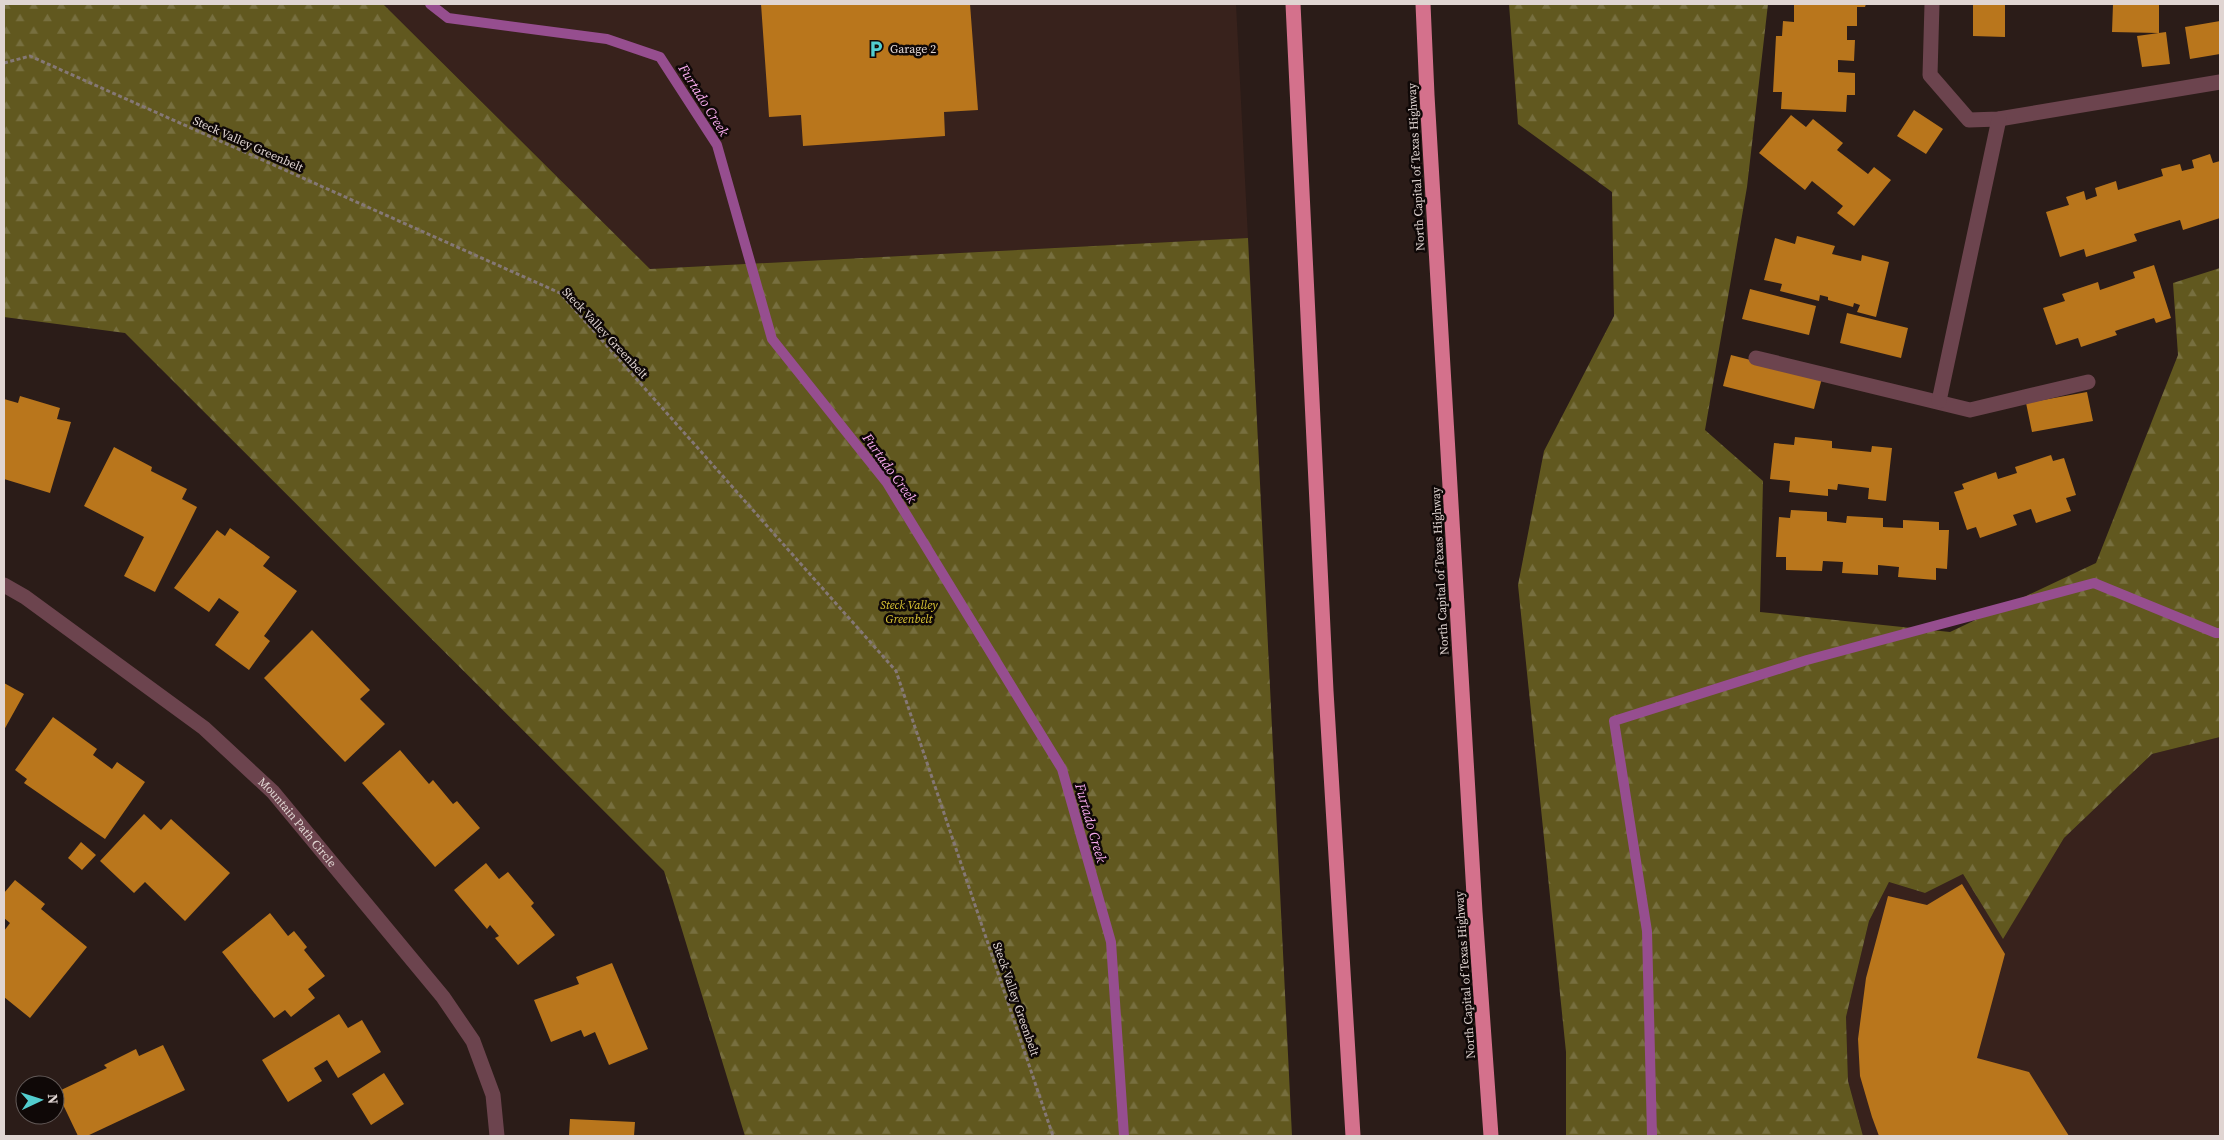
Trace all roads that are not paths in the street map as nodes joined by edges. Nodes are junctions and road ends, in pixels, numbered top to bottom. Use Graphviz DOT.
graph roads {
  1 [pos="1293,4"];
  2 [pos="1423,4"];
  3 [pos="1932,4"];
  4 [pos="2220,82"];
  5 [pos="1999,119"];
  6 [pos="1756,358"];
  7 [pos="2088,382"];
  8 [pos="1940,401"];
  9 [pos="4,585"];
  10 [pos="497,1136"];
  11 [pos="1354,1136"];
  12 [pos="1491,1136"];
  1 -- 11 [label="highway"];
  2 -- 12 [label="highway, North Capital of Texas Highway"];
  3 -- 5 [label="street"];
  4 -- 5 [label="street"];
  5 -- 8 [label="street"];
  6 -- 8 [label="street"];
  7 -- 8 [label="street"];
  9 -- 10 [label="street, Mountain Path Circle"];
}
